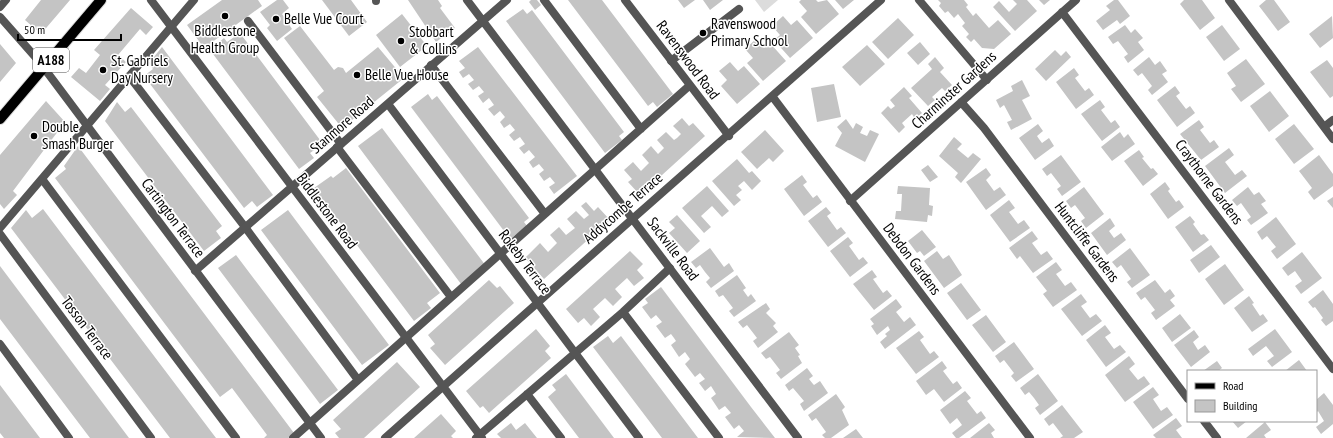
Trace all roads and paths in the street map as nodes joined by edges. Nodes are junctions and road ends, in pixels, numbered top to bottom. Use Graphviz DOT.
graph roads {
  1 [pos="6,0"];
  2 [pos="102,0"];
  3 [pos="151,0"];
  4 [pos="194,0"];
  5 [pos="467,0"];
  6 [pos="507,0"];
  7 [pos="544,0"];
  8 [pos="625,0"];
  9 [pos="881,0"];
  10 [pos="919,0"];
  11 [pos="1076,0"];
  12 [pos="1229,0"];
  13 [pos="0,7"];
  14 [pos="739,9"];
  15 [pos="1062,12"];
  16 [pos="0,17"];
  17 [pos="248,21"];
  18 [pos="482,21"];
  19 [pos="171,27"];
  20 [pos="671,61"];
  21 [pos="431,65"];
  22 [pos="44,68"];
  23 [pos="128,76"];
  24 [pos="987,80"];
  25 [pos="690,86"];
  26 [pos="772,96"];
  27 [pos="961,102"];
  28 [pos="388,104"];
  29 [pos="0,119"];
  30 [pos="1333,120"];
  31 [pos="87,125"];
  32 [pos="1324,127"];
  33 [pos="641,129"];
  34 [pos="729,136"];
  35 [pos="1333,139"];
  36 [pos="339,146"];
  37 [pos="595,169"];
  38 [pos="42,179"];
  39 [pos="291,187"];
  40 [pos="850,200"];
  41 [pos="545,214"];
  42 [pos="632,218"];
  43 [pos="245,227"];
  44 [pos="0,228"];
  45 [pos="0,234"];
  46 [pos="500,253"];
  47 [pos="670,268"];
  48 [pos="195,271"];
  49 [pos="451,297"];
  50 [pos="537,303"];
  51 [pos="623,312"];
  52 [pos="406,338"];
  53 [pos="0,344"];
  54 [pos="575,353"];
  55 [pos="1333,369"];
  56 [pos="358,380"];
  57 [pos="443,386"];
  58 [pos="527,394"];
  59 [pos="1187,398"];
  60 [pos="1205,422"];
  61 [pos="310,423"];
  62 [pos="479,437"];
  63 [pos="69,438"];
  64 [pos="151,438"];
  65 [pos="236,438"];
  66 [pos="293,438"];
  67 [pos="321,438"];
  68 [pos="385,438"];
  69 [pos="561,438"];
  70 [pos="639,438"];
  71 [pos="719,438"];
  72 [pos="798,438"];
  73 [pos="1030,438"];
  74 [pos="1217,438"];
  1 -- 13 [label="street"];
  2 -- 22 [label="main road, A188"];
  3 -- 19 [label="street, Biddlestone Road"];
  4 -- 19 [label="street"];
  5 -- 18 [label="street, Sackville Road"];
  6 -- 18 [label="street, Stanmore Road"];
  7 -- 33 [label="street"];
  8 -- 20 [label="street, Ravenswood Road"];
  9 -- 26 [label="street, Addycombe Terrace"];
  10 -- 24 [label="street"];
  11 -- 15 [label="street, Charminster Gardens"];
  12 -- 32 [label="street"];
  14 -- 20 [label="street"];
  15 -- 24 [label="street, Charminster Gardens"];
  15 -- 55 [label="street, Craythorne Gardens"];
  16 -- 22 [label="street, Cartington Terrace"];
  17 -- 36 [label="street"];
  18 -- 21 [label="street, Stanmore Road"];
  18 -- 37 [label="street, Sackville Road"];
  19 -- 23 [label="street"];
  19 -- 39 [label="street, Biddlestone Road"];
  20 -- 25 [label="street, Ravenswood Road"];
  21 -- 28 [label="street, Stanmore Road"];
  21 -- 41 [label="street"];
  22 -- 29 [label="main road, A188"];
  22 -- 31 [label="street, Cartington Terrace"];
  23 -- 31 [label="street"];
  23 -- 43 [label="street"];
  24 -- 27 [label="street, Charminster Gardens"];
  25 -- 33 [label="street"];
  25 -- 34 [label="street, Ravenswood Road"];
  26 -- 34 [label="street, Addycombe Terrace"];
  26 -- 40 [label="street, Debdon Gardens"];
  27 -- 40 [label="street, Charminster Gardens"];
  27 -- 59 [label="street, Huntcliffe Gardens"];
  28 -- 36 [label="street, Stanmore Road"];
  28 -- 46 [label="street, Rokeby Terrace"];
  30 -- 32 [label="street"];
  31 -- 38 [label="street"];
  31 -- 48 [label="street, Cartington Terrace"];
  32 -- 35 [label="street"];
  33 -- 37 [label="street"];
  34 -- 42 [label="street, Addycombe Terrace"];
  36 -- 39 [label="street, Stanmore Road"];
  36 -- 49 [label="street"];
  37 -- 41 [label="street"];
  37 -- 42 [label="street, Sackville Road"];
  38 -- 44 [label="street"];
  38 -- 65 [label="street"];
  39 -- 43 [label="street, Stanmore Road"];
  39 -- 52 [label="street, Biddlestone Road"];
  40 -- 73 [label="street, Debdon Gardens"];
  41 -- 46 [label="street"];
  42 -- 47 [label="street, Sackville Road"];
  42 -- 50 [label="street, Addycombe Terrace"];
  43 -- 48 [label="street, Stanmore Road"];
  43 -- 56 [label="street"];
  45 -- 64 [label="street, Tosson Terrace"];
  46 -- 49 [label="street"];
  46 -- 50 [label="street, Rokeby Terrace"];
  47 -- 51 [label="street"];
  47 -- 72 [label="street, Sackville Road"];
  48 -- 61 [label="street, Cartington Terrace"];
  49 -- 52 [label="street"];
  50 -- 54 [label="street, Rokeby Terrace"];
  50 -- 57 [label="street, Addycombe Terrace"];
  51 -- 54 [label="street"];
  51 -- 71 [label="street"];
  52 -- 56 [label="street"];
  52 -- 57 [label="street, Biddlestone Road"];
  53 -- 63 [label="street"];
  54 -- 58 [label="street"];
  54 -- 70 [label="street, Rokeby Terrace"];
  56 -- 61 [label="street"];
  57 -- 62 [label="street, Biddlestone Road"];
  57 -- 68 [label="street, Addycombe Terrace"];
  58 -- 62 [label="street"];
  58 -- 69 [label="street"];
  60 -- 74 [label="street"];
  61 -- 66 [label="street"];
  61 -- 67 [label="street, Cartington Terrace"];
}
